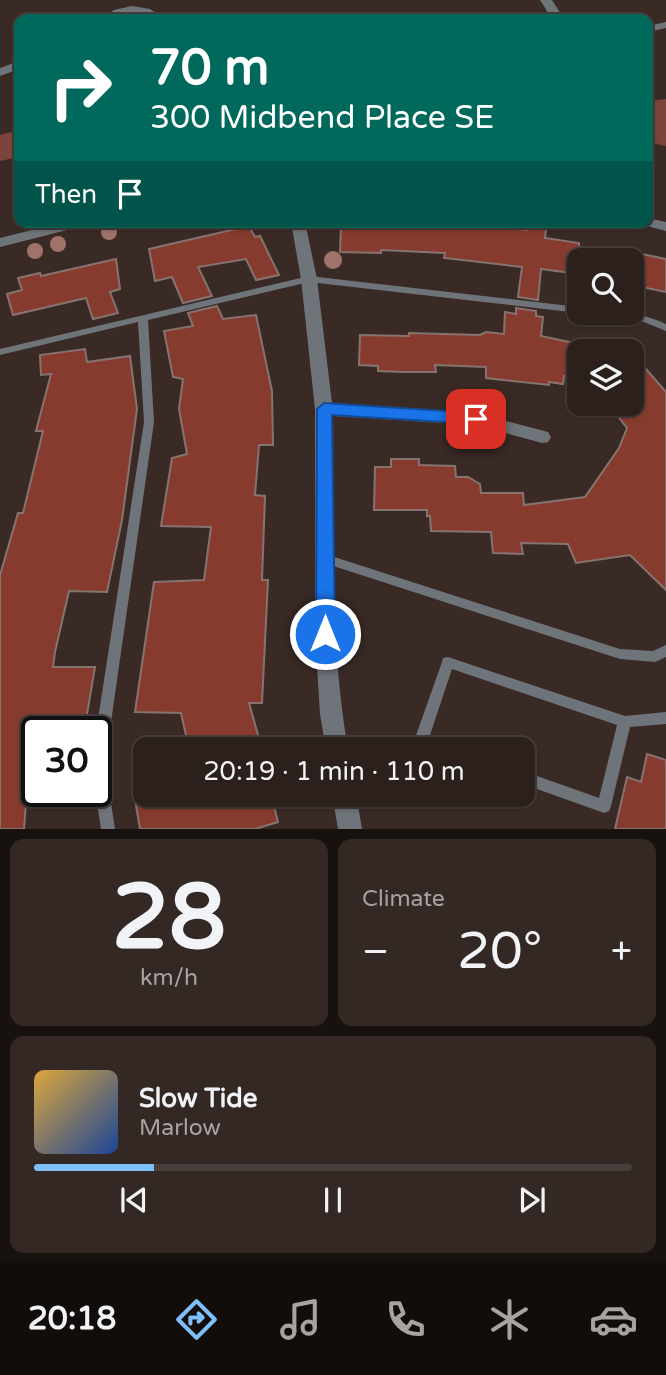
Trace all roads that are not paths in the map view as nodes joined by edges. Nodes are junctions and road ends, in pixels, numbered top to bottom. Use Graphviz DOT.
graph roads {
  1 [pos="114,14"];
  2 [pos="152,14"];
  3 [pos="59,228"];
  4 [pos="299,228"];
  5 [pos="0,243"];
  6 [pos="309,279"];
  7 [pos="567,309"];
  8 [pos="143,318"];
  9 [pos="644,318"];
  10 [pos="666,328"];
  11 [pos="0,352"];
  12 [pos="324,409"];
  13 [pos="542,437"];
  14 [pos="325,559"];
  15 [pos="666,650"];
  16 [pos="666,718"];
  17 [pos="625,722"];
  18 [pos="335,737"];
  19 [pos="422,737"];
  20 [pos="535,781"];
  21 [pos="346,807"];
  22 [pos="108,829"];
  23 [pos="350,829"];
  1 -- 2 [label="street"];
  3 -- 5 [label="street"];
  4 -- 6 [label="street"];
  6 -- 7 [label="lane"];
  6 -- 8 [label="lane"];
  6 -- 12 [label="street"];
  8 -- 11 [label="lane"];
  8 -- 22 [label="lane"];
  9 -- 10 [label="lane"];
  12 -- 13 [label="street"];
  12 -- 14 [label="street"];
  14 -- 15 [label="lane"];
  14 -- 18 [label="street"];
  16 -- 17 [label="lane"];
  17 -- 19 [label="lane"];
  17 -- 20 [label="lane"];
  21 -- 23 [label="street"];
}
